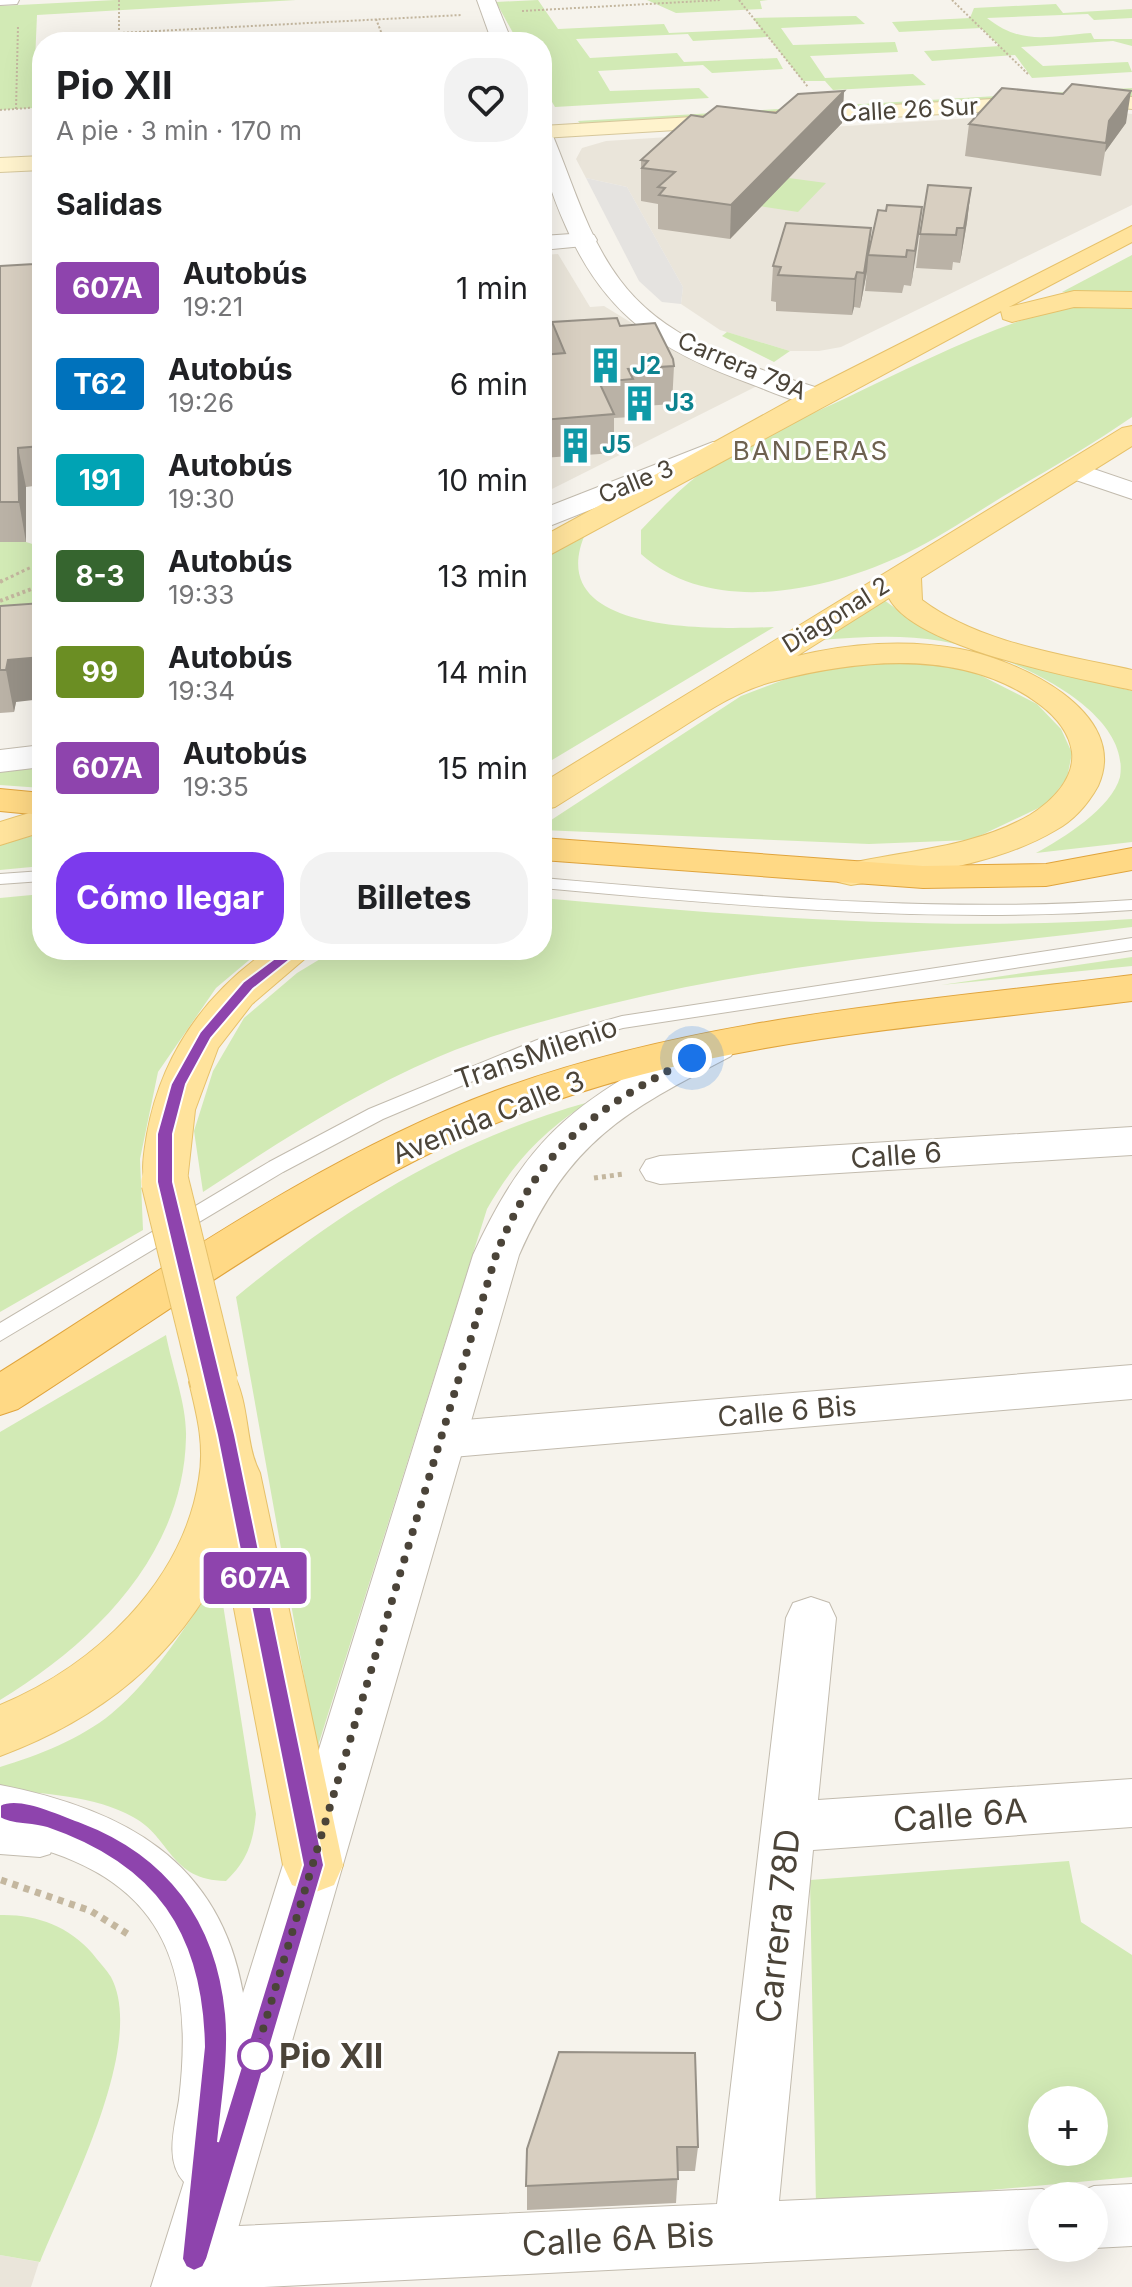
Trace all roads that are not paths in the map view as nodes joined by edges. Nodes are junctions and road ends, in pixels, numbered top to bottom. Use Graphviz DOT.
graph roads {
  1 [pos="0,0"];
  2 [pos="11,0"];
  3 [pos="485,4"];
  4 [pos="498,32"];
  5 [pos="1132,85"];
  6 [pos="1132,103"];
  7 [pos="552,119"];
  8 [pos="552,133"];
  9 [pos="32,153"];
  10 [pos="552,158"];
  11 [pos="2,162"];
  12 [pos="32,163"];
  13 [pos="1132,233"];
  14 [pos="586,240"];
  15 [pos="552,242"];
  16 [pos="1132,300"];
  17 [pos="912,347"];
  18 [pos="817,397"];
  19 [pos="1132,434"];
  20 [pos="730,444"];
  21 [pos="1073,470"];
  22 [pos="1132,491"];
  23 [pos="552,516"];
  24 [pos="552,544"];
  25 [pos="907,571"];
  26 [pos="1132,680"];
  27 [pos="727,684"];
  28 [pos="32,757"];
  29 [pos="0,761"];
  30 [pos="552,793"];
  31 [pos="0,800"];
  32 [pos="32,803"];
  33 [pos="32,823"];
  34 [pos="0,834"];
  35 [pos="552,850"];
  36 [pos="1132,859"];
  37 [pos="851,874"];
  38 [pos="32,877"];
  39 [pos="0,879"];
  40 [pos="552,884"];
  41 [pos="1132,905"];
  42 [pos="1132,944"];
  43 [pos="282,960"];
  44 [pos="1132,988"];
  45 [pos="716,1046"];
  46 [pos="1132,1141"];
  47 [pos="660,1170"];
  48 [pos="0,1333"];
  49 [pos="1132,1382"];
  50 [pos="0,1396"];
  51 [pos="226,1435"];
  52 [pos="441,1440"];
  53 [pos="811,1618"];
  54 [pos="0,1731"];
  55 [pos="1132,1803"];
  56 [pos="0,1812"];
  57 [pos="789,1827"];
  58 [pos="0,1842"];
  59 [pos="313,1865"];
  60 [pos="161,1883"];
  61 [pos="1132,2215"];
  62 [pos="1108,2216"];
  63 [pos="1028,2221"];
  64 [pos="745,2233"];
  65 [pos="190,2273"];
  1 -- 2 [label="street"];
  3 -- 4 [label="street"];
  5 -- 7 [label="main road, Calle 26 Sur"];
  6 -- 8 [label="main road, Calle 26 Sur"];
  9 -- 11 [label="main road"];
  10 -- 14 [label="street, Carrera 79A"];
  11 -- 12 [label="main road"];
  13 -- 17 [label="main road"];
  14 -- 15 [label="street"];
  14 -- 18 [label="street, Carrera 79A"];
  16 -- 17 [label="main road"];
  17 -- 18 [label="main road"];
  18 -- 20 [label="main road"];
  19 -- 21 [label="main road, Diagonal 2"];
  20 -- 23 [label="street, Calle 3"];
  20 -- 24 [label="main road"];
  21 -- 22 [label="street"];
  21 -- 25 [label="main road, Diagonal 2"];
  25 -- 26 [label="main road"];
  25 -- 27 [label="main road, Diagonal 2"];
  27 -- 30 [label="main road, Diagonal 2"];
  27 -- 37 [label="main road"];
  28 -- 29 [label="street"];
  31 -- 32 [label="highway"];
  33 -- 34 [label="main road"];
  35 -- 37 [label="highway"];
  36 -- 37 [label="highway"];
  38 -- 39 [label="lane"];
  40 -- 41 [label="lane"];
  42 -- 48 [label="lane, TransMilenio"];
  43 -- 51 [label="main road, bridge"];
  44 -- 45 [label="highway, Avenida Calle 3"];
  45 -- 50 [label="highway, Avenida Calle 3"];
  45 -- 52 [label="street"];
  46 -- 47 [label="street, Calle 6"];
  49 -- 52 [label="street, Calle 6 Bis"];
  51 -- 54 [label="main road"];
  51 -- 59 [label="main road"];
  52 -- 59 [label="street"];
  53 -- 57 [label="street, Carrera 78D"];
  55 -- 57 [label="street, Calle 6A"];
  56 -- 60 [label="street"];
  57 -- 64 [label="street, Carrera 78D"];
  58 -- 60 [label="lane"];
  59 -- 65 [label="street"];
  60 -- 65 [label="street"];
  61 -- 62 [label="street"];
  63 -- 64 [label="street, Calle 6A Bis"];
  64 -- 65 [label="street, Calle 6A Bis"];
}
